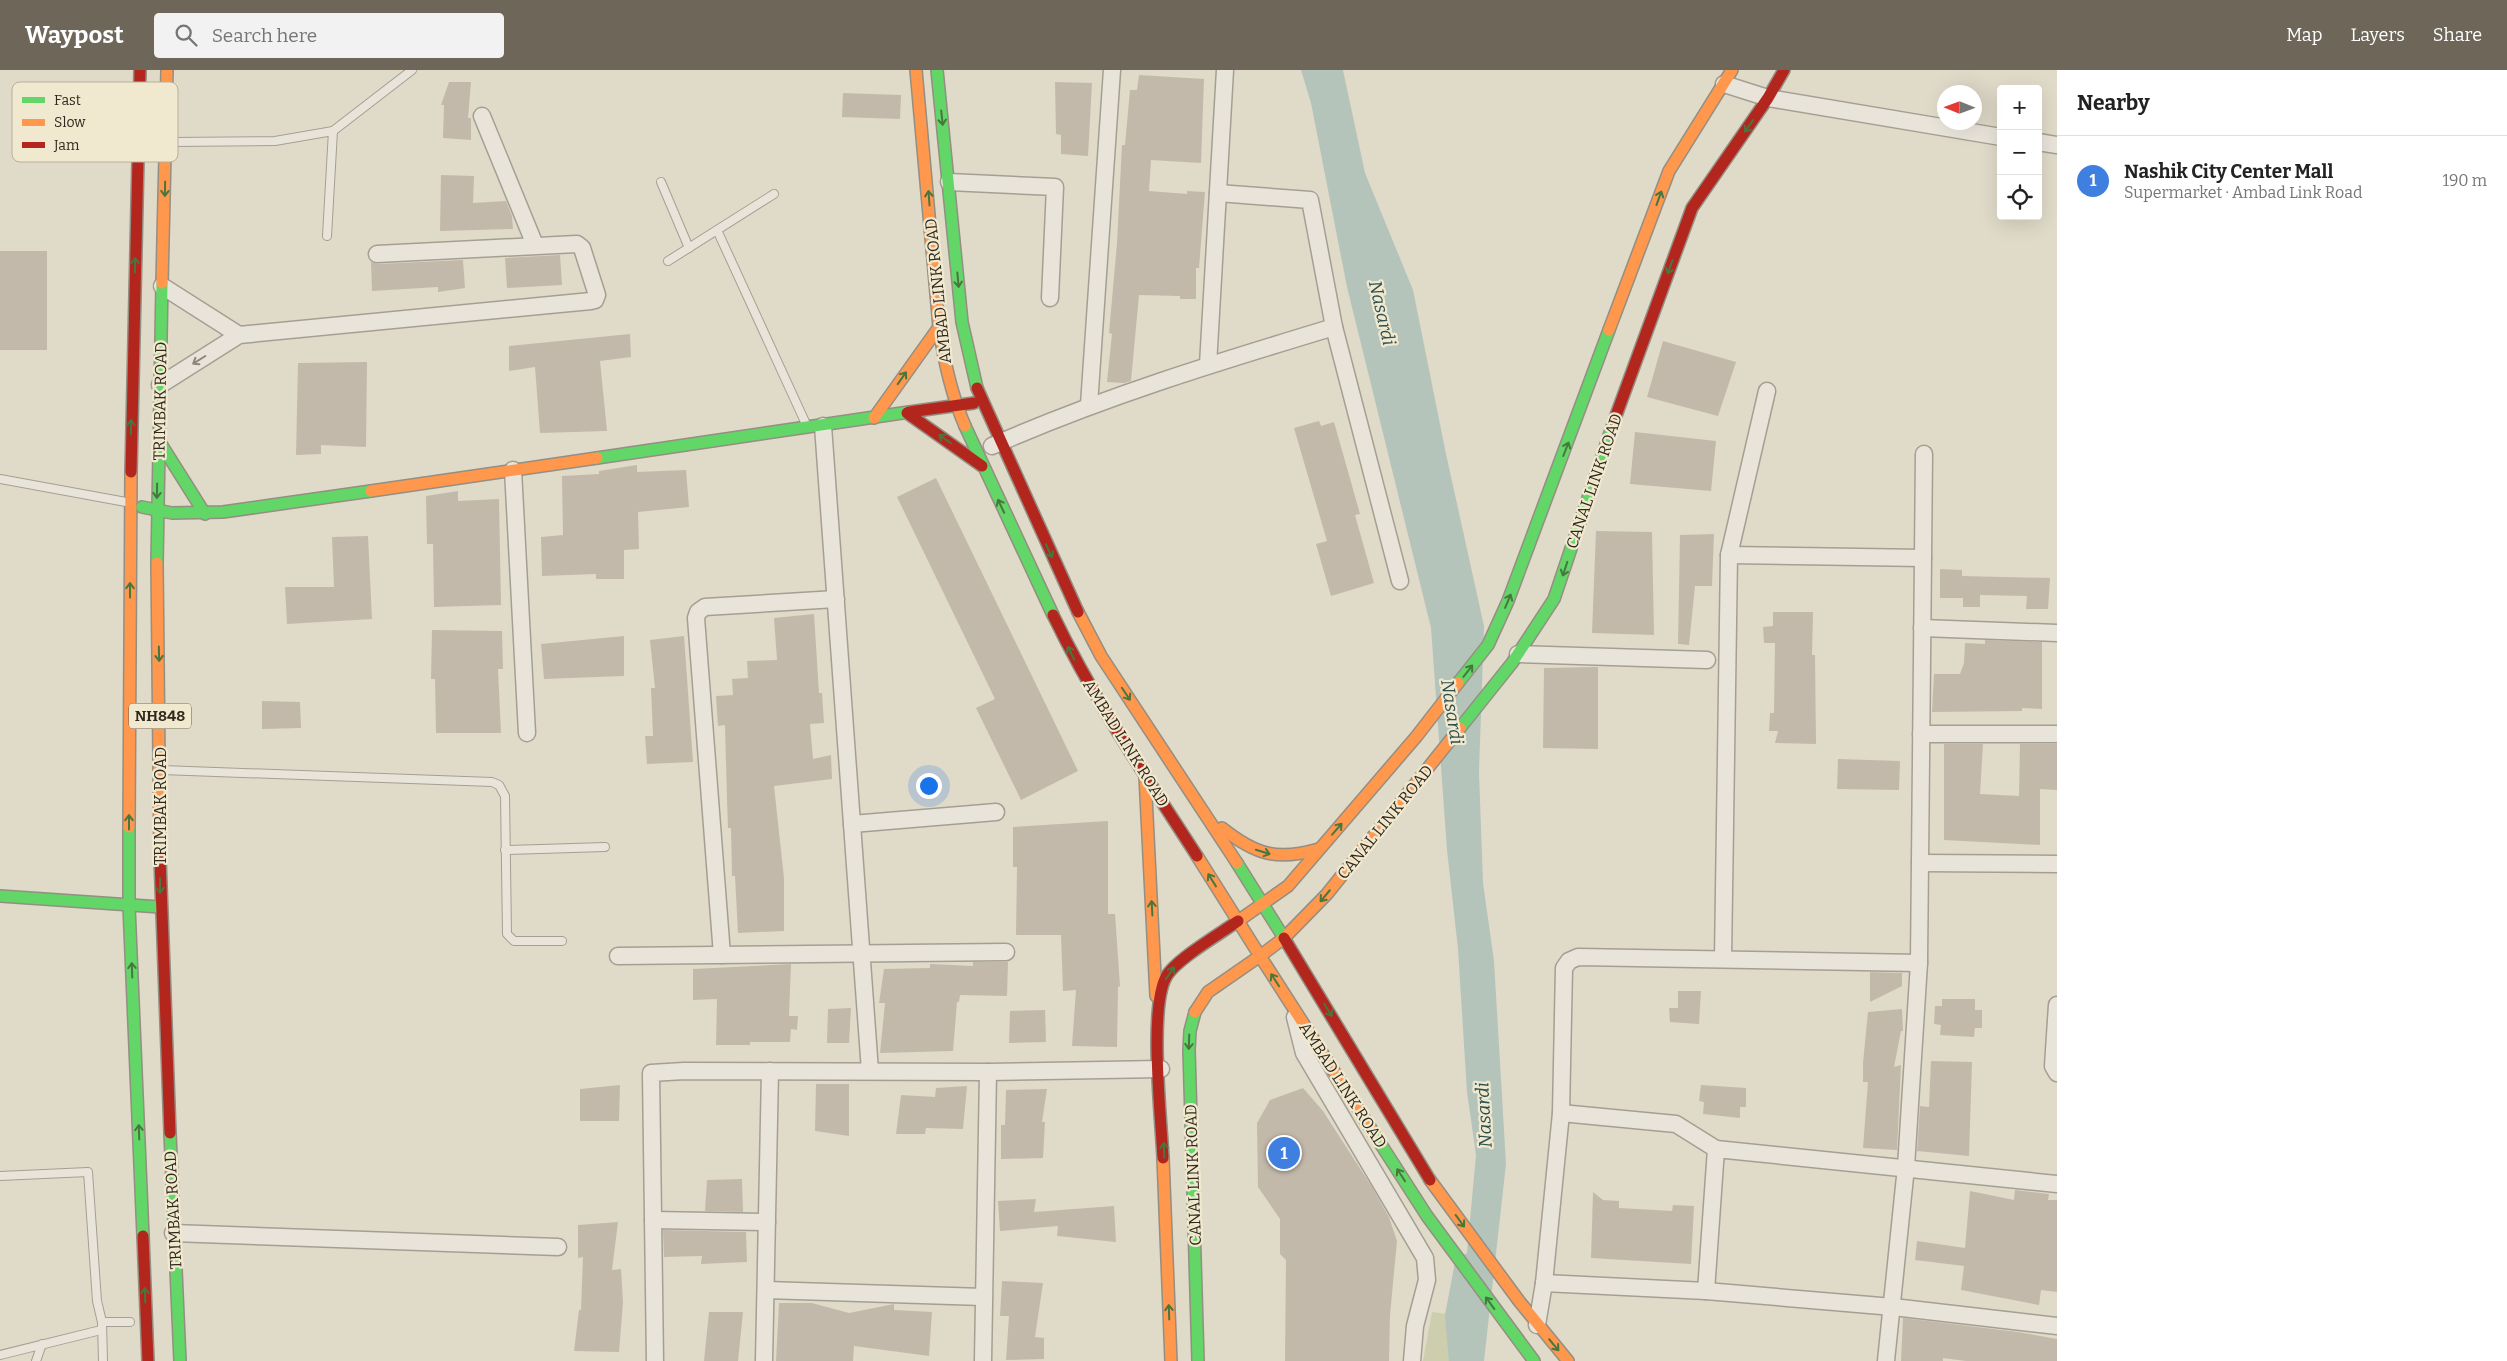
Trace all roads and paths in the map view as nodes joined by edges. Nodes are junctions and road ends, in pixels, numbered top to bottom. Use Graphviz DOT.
graph roads {
  1 [pos="412,70"];
  2 [pos="916,70"];
  3 [pos="937,70"];
  4 [pos="1112,70"];
  5 [pos="1224,70"];
  6 [pos="1784,70"];
  7 [pos="1728,77"];
  8 [pos="1768,98"];
  9 [pos="482,116"];
  10 [pos="333,131"];
  11 [pos="1997,136"];
  12 [pos="178,142"];
  13 [pos="2042,143"];
  14 [pos="2057,145"];
  15 [pos="138,162"];
  16 [pos="165,162"];
  17 [pos="660,182"];
  18 [pos="949,182"];
  19 [pos="1218,193"];
  20 [pos="774,194"];
  21 [pos="716,230"];
  22 [pos="327,236"];
  23 [pos="536,245"];
  24 [pos="688,248"];
  25 [pos="377,254"];
  26 [pos="668,260"];
  27 [pos="162,286"];
  28 [pos="1050,298"];
  29 [pos="939,327"];
  30 [pos="1334,327"];
  31 [pos="239,335"];
  32 [pos="1208,365"];
  33 [pos="160,385"];
  34 [pos="1766,391"];
  35 [pos="982,401"];
  36 [pos="1089,405"];
  37 [pos="956,406"];
  38 [pos="907,413"];
  39 [pos="874,418"];
  40 [pos="816,427"];
  41 [pos="159,441"];
  42 [pos="1000,442"];
  43 [pos="1924,454"];
  44 [pos="979,460"];
  45 [pos="513,470"];
  46 [pos="0,479"];
  47 [pos="130,503"];
  48 [pos="157,512"];
  49 [pos="205,514"];
  50 [pos="1729,555"];
  51 [pos="1923,558"];
  52 [pos="1400,581"];
  53 [pos="836,600"];
  54 [pos="1922,628"];
  55 [pos="2057,633"];
  56 [pos="1518,654"];
  57 [pos="1707,660"];
  58 [pos="527,733"];
  59 [pos="1921,734"];
  60 [pos="2057,734"];
  61 [pos="160,770"];
  62 [pos="1145,776"];
  63 [pos="996,812"];
  64 [pos="1208,816"];
  65 [pos="852,824"];
  66 [pos="605,847"];
  67 [pos="1319,849"];
  68 [pos="506,850"];
  69 [pos="1920,863"];
  70 [pos="2057,864"];
  71 [pos="0,896"];
  72 [pos="1262,903"];
  73 [pos="129,906"];
  74 [pos="160,907"];
  75 [pos="1238,921"];
  76 [pos="1284,938"];
  77 [pos="562,941"];
  78 [pos="1006,952"];
  79 [pos="862,954"];
  80 [pos="722,955"];
  81 [pos="618,956"];
  82 [pos="1260,956"];
  83 [pos="1723,959"];
  84 [pos="1919,963"];
  85 [pos="2057,1005"];
  86 [pos="1292,1006"];
  87 [pos="1157,1009"];
  88 [pos="1161,1069"];
  89 [pos="1324,1070"];
  90 [pos="770,1071"];
  91 [pos="870,1071"];
  92 [pos="988,1072"];
  93 [pos="2057,1073"];
  94 [pos="1561,1113"];
  95 [pos="1716,1149"];
  96 [pos="1906,1167"];
  97 [pos="0,1176"];
  98 [pos="2057,1184"];
  99 [pos="653,1220"];
  100 [pos="767,1222"];
  101 [pos="173,1233"];
  102 [pos="558,1247"];
  103 [pos="1544,1283"];
  104 [pos="766,1290"];
  105 [pos="1706,1291"];
  106 [pos="983,1297"];
  107 [pos="1893,1307"];
  108 [pos="130,1322"];
  109 [pos="146,1322"];
  110 [pos="1537,1325"];
  111 [pos="102,1326"];
  112 [pos="2057,1326"];
  113 [pos="42,1344"];
  114 [pos="0,1355"];
  115 [pos="36,1361"];
  116 [pos="103,1361"];
  117 [pos="148,1361"];
  118 [pos="180,1361"];
  119 [pos="655,1361"];
  120 [pos="764,1361"];
  121 [pos="983,1361"];
  122 [pos="1171,1361"];
  123 [pos="1198,1361"];
  124 [pos="1412,1361"];
  125 [pos="1534,1361"];
  126 [pos="1568,1361"];
  127 [pos="1886,1361"];
  1 -- 10 [label="lane"];
  29 -- 2 [label="main road, AMBAD LINK ROAD, one-way"];
  3 -- 18 [label="main road, AMBAD LINK ROAD, one-way"];
  4 -- 36 [label="street"];
  5 -- 19 [label="street"];
  6 -- 8 [label="main road, CANAL LINK ROAD"];
  7 -- 8 [label="street"];
  67 -- 7 [label="main road, CANAL LINK ROAD, one-way"];
  8 -- 11 [label="street"];
  8 -- 56 [label="main road, CANAL LINK ROAD, one-way"];
  9 -- 23 [label="street"];
  10 -- 12 [label="lane"];
  10 -- 22 [label="lane"];
  13 -- 14 [label="street"];
  47 -- 15 [label="main road, TRIMBAK ROAD / NH848, one-way"];
  16 -- 27 [label="main road, TRIMBAK ROAD / NH848, one-way"];
  17 -- 24 [label="lane"];
  18 -- 28 [label="street"];
  18 -- 35 [label="main road, AMBAD LINK ROAD, one-way"];
  19 -- 30 [label="street"];
  19 -- 32 [label="street"];
  20 -- 21 [label="lane"];
  21 -- 24 [label="lane"];
  21 -- 40 [label="lane"];
  23 -- 25 [label="street"];
  23 -- 31 [label="street"];
  24 -- 26 [label="lane"];
  27 -- 31 [label="street"];
  27 -- 33 [label="main road, TRIMBAK ROAD / NH848"];
  29 -- 37 [label="main road, AMBAD LINK ROAD"];
  39 -- 29 [label="main road, one-way"];
  30 -- 32 [label="street"];
  30 -- 52 [label="street"];
  31 -- 33 [label="street, one-way"];
  32 -- 36 [label="street"];
  33 -- 41 [label="main road, TRIMBAK ROAD / NH848"];
  34 -- 50 [label="street"];
  35 -- 37 [label="main road"];
  35 -- 42 [label="main road, AMBAD LINK ROAD"];
  36 -- 42 [label="street"];
  37 -- 38 [label="main road"];
  37 -- 44 [label="main road, AMBAD LINK ROAD"];
  38 -- 39 [label="main road"];
  44 -- 38 [label="main road, one-way"];
  39 -- 40 [label="main road"];
  40 -- 45 [label="main road"];
  40 -- 53 [label="street"];
  41 -- 48 [label="main road, TRIMBAK ROAD / NH848, one-way"];
  41 -- 49 [label="main road"];
  42 -- 44 [label="street"];
  42 -- 64 [label="main road, AMBAD LINK ROAD, one-way"];
  43 -- 51 [label="street"];
  62 -- 44 [label="main road, AMBAD LINK ROAD, one-way"];
  45 -- 49 [label="main road"];
  45 -- 58 [label="street"];
  46 -- 47 [label="lane"];
  47 -- 48 [label="main road"];
  73 -- 47 [label="main road, TRIMBAK ROAD / NH848, one-way"];
  48 -- 49 [label="main road"];
  48 -- 61 [label="main road, TRIMBAK ROAD / NH848, one-way"];
  50 -- 51 [label="street"];
  50 -- 83 [label="street"];
  51 -- 54 [label="street"];
  53 -- 65 [label="street"];
  53 -- 80 [label="street"];
  54 -- 55 [label="street"];
  54 -- 59 [label="street"];
  56 -- 57 [label="street"];
  56 -- 76 [label="main road, CANAL LINK ROAD, one-way"];
  59 -- 60 [label="street"];
  59 -- 69 [label="street"];
  61 -- 68 [label="lane"];
  61 -- 74 [label="main road, TRIMBAK ROAD / NH848, one-way"];
  75 -- 62 [label="main road, AMBAD LINK ROAD, one-way"];
  87 -- 62 [label="main road, one-way"];
  63 -- 65 [label="street"];
  64 -- 67 [label="main road, one-way"];
  64 -- 72 [label="main road, AMBAD LINK ROAD"];
  65 -- 79 [label="street"];
  66 -- 68 [label="lane"];
  67 -- 72 [label="main road, CANAL LINK ROAD"];
  68 -- 77 [label="lane"];
  69 -- 70 [label="street"];
  69 -- 84 [label="street"];
  71 -- 73 [label="main road"];
  72 -- 75 [label="main road, CANAL LINK ROAD"];
  72 -- 76 [label="main road, AMBAD LINK ROAD"];
  73 -- 74 [label="main road"];
  109 -- 73 [label="main road, TRIMBAK ROAD, one-way"];
  74 -- 101 [label="main road, TRIMBAK ROAD / NH848"];
  75 -- 82 [label="main road, AMBAD LINK ROAD"];
  87 -- 75 [label="main road, CANAL LINK ROAD, one-way"];
  76 -- 82 [label="main road, CANAL LINK ROAD"];
  76 -- 110 [label="main road, AMBAD LINK ROAD, one-way"];
  78 -- 79 [label="street"];
  79 -- 80 [label="street"];
  79 -- 91 [label="street"];
  80 -- 81 [label="street"];
  86 -- 82 [label="main road, AMBAD LINK ROAD, one-way"];
  82 -- 123 [label="main road, CANAL LINK ROAD, one-way"];
  83 -- 84 [label="street"];
  83 -- 94 [label="street"];
  84 -- 96 [label="street"];
  85 -- 93 [label="street"];
  86 -- 89 [label="street"];
  87 -- 88 [label="main road, CANAL LINK ROAD"];
  88 -- 92 [label="street"];
  122 -- 88 [label="main road, CANAL LINK ROAD, one-way"];
  89 -- 124 [label="street"];
  125 -- 89 [label="main road, AMBAD LINK ROAD, one-way"];
  90 -- 91 [label="street"];
  90 -- 99 [label="street"];
  90 -- 100 [label="street"];
  91 -- 92 [label="street"];
  92 -- 106 [label="street"];
  94 -- 95 [label="street"];
  94 -- 103 [label="street"];
  95 -- 96 [label="street"];
  95 -- 105 [label="street"];
  96 -- 98 [label="street"];
  96 -- 107 [label="street"];
  97 -- 111 [label="lane"];
  99 -- 100 [label="street"];
  99 -- 119 [label="street"];
  100 -- 104 [label="street"];
  101 -- 102 [label="street"];
  101 -- 118 [label="main road, TRIMBAK ROAD / NH848"];
  103 -- 105 [label="street"];
  103 -- 110 [label="street"];
  104 -- 106 [label="street"];
  104 -- 120 [label="street"];
  105 -- 107 [label="street"];
  106 -- 121 [label="street"];
  107 -- 112 [label="street"];
  107 -- 127 [label="street"];
  108 -- 109 [label="street"];
  108 -- 111 [label="lane"];
  109 -- 117 [label="main road, TRIMBAK ROAD"];
  110 -- 126 [label="main road, AMBAD LINK ROAD, one-way"];
  111 -- 113 [label="lane"];
  111 -- 116 [label="lane"];
  113 -- 114 [label="lane"];
  113 -- 115 [label="lane"];
}
